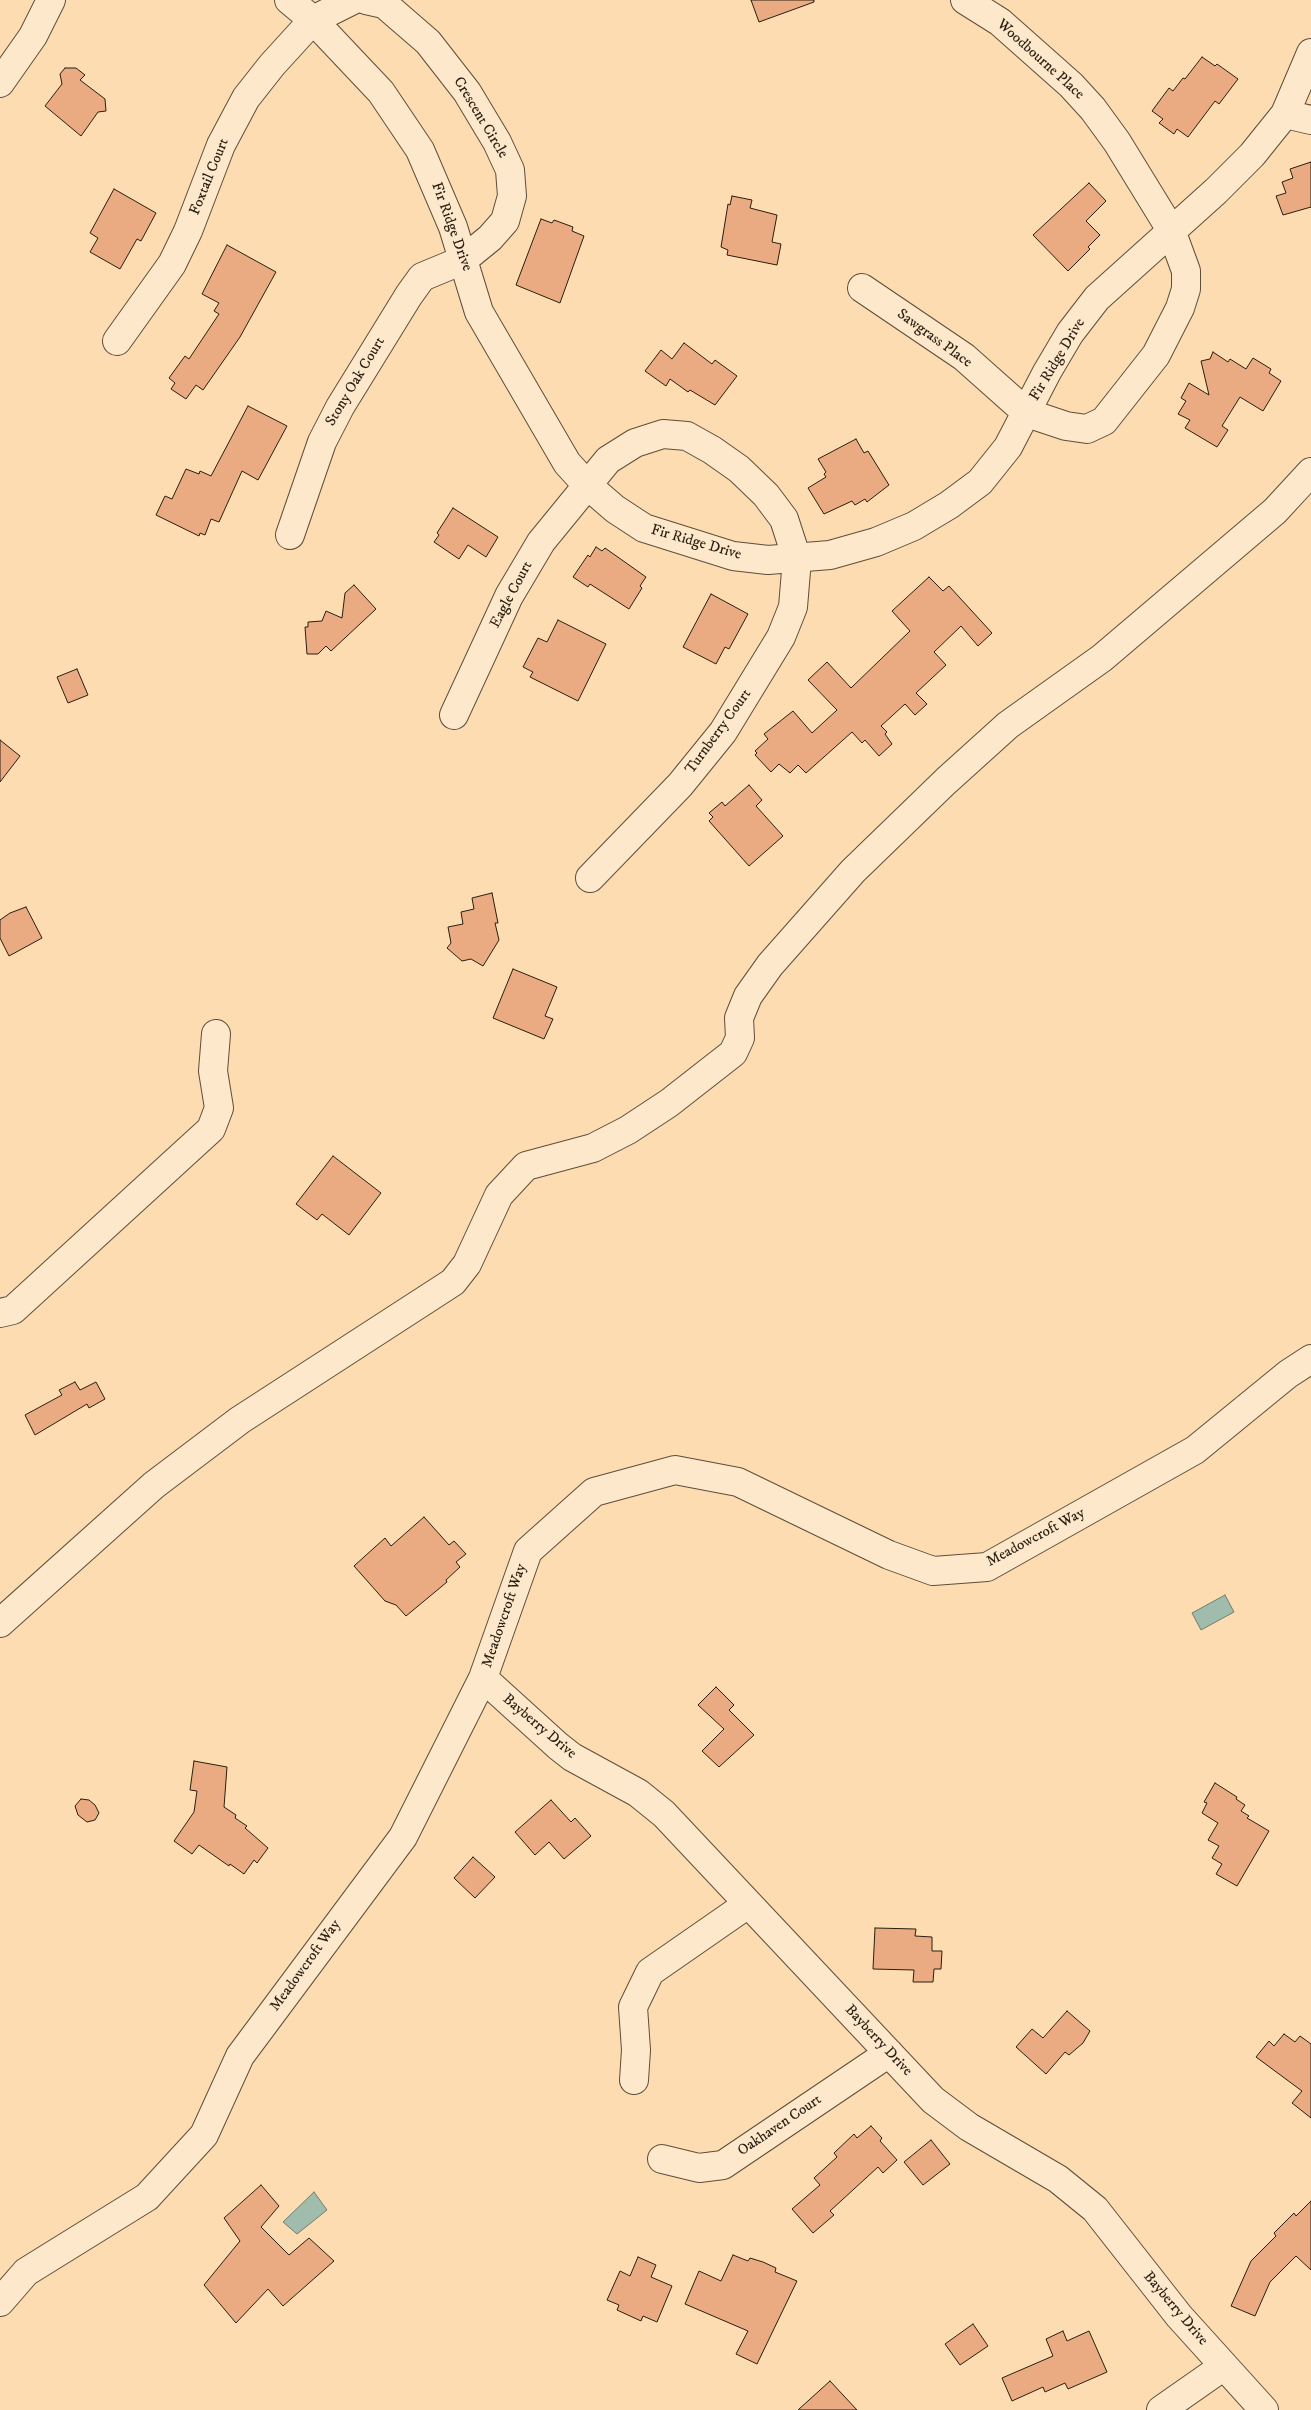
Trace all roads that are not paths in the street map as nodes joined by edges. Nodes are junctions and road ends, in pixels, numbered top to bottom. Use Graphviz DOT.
graph roads {
  1 [pos="51,0"];
  2 [pos="289,0"];
  3 [pos="353,0"];
  4 [pos="366,0"];
  5 [pos="965,0"];
  6 [pos="313,20"];
  7 [pos="1311,53"];
  8 [pos="0,83"];
  9 [pos="1285,114"];
  10 [pos="1311,120"];
  11 [pos="1171,230"];
  12 [pos="463,260"];
  13 [pos="862,288"];
  14 [pos="117,341"];
  15 [pos="1027,413"];
  16 [pos="1311,472"];
  17 [pos="586,484"];
  18 [pos="290,535"];
  19 [pos="797,559"];
  20 [pos="454,714"];
  21 [pos="590,878"];
  22 [pos="216,1034"];
  23 [pos="0,1313"];
  24 [pos="1311,1359"];
  25 [pos="0,1623"];
  26 [pos="483,1678"];
  27 [pos="748,1904"];
  28 [pos="889,2053"];
  29 [pos="634,2080"];
  30 [pos="662,2159"];
  31 [pos="0,2302"];
  32 [pos="1224,2366"];
  33 [pos="1161,2410"];
  34 [pos="1264,2410"];
  1 -- 8 [label="street"];
  2 -- 6 [label="street, Fir Ridge Drive"];
  3 -- 6 [label="street"];
  4 -- 12 [label="street, Crescent Circle"];
  5 -- 11 [label="street, Woodbourne Place"];
  6 -- 12 [label="street, Fir Ridge Drive"];
  6 -- 14 [label="street, Foxtail Court"];
  7 -- 9 [label="street, Fir Ridge Drive"];
  9 -- 10 [label="street"];
  9 -- 11 [label="street, Fir Ridge Drive"];
  11 -- 15 [label="street, Fir Ridge Drive"];
  11 -- 15 [label="street, Woodbourne Place"];
  12 -- 17 [label="street, Fir Ridge Drive"];
  12 -- 18 [label="street, Stony Oak Court"];
  13 -- 15 [label="street, Sawgrass Place"];
  15 -- 19 [label="street, Fir Ridge Drive"];
  16 -- 25 [label="street"];
  17 -- 19 [label="street, Fir Ridge Drive"];
  17 -- 19 [label="street, Eagle Court"];
  17 -- 20 [label="street, Eagle Court"];
  19 -- 21 [label="street, Turnberry Court"];
  22 -- 23 [label="street"];
  24 -- 26 [label="street, Meadowcroft Way"];
  26 -- 27 [label="street, Bayberry Drive"];
  26 -- 31 [label="street, Meadowcroft Way"];
  27 -- 28 [label="street, Bayberry Drive"];
  27 -- 29 [label="street"];
  28 -- 30 [label="street, Oakhaven Court"];
  28 -- 32 [label="street, Bayberry Drive"];
  32 -- 33 [label="street"];
  32 -- 34 [label="street, Bayberry Drive"];
}
